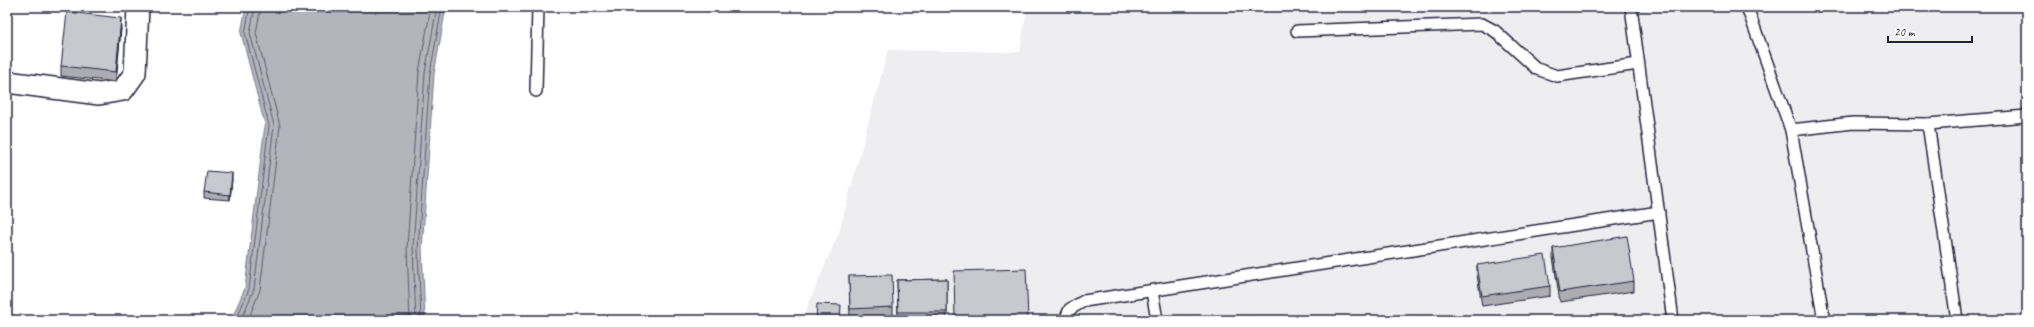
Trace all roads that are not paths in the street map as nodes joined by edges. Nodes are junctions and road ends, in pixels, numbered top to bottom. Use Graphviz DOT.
graph roads {
  1 [pos="138,7"];
  2 [pos="538,7"];
  3 [pos="1631,7"];
  4 [pos="1747,7"];
  5 [pos="1297,30"];
  6 [pos="1638,64"];
  7 [pos="7,82"];
  8 [pos="536,91"];
  9 [pos="2027,116"];
  10 [pos="1928,124"];
  11 [pos="1791,130"];
  12 [pos="1658,212"];
  13 [pos="1152,291"];
  14 [pos="1065,320"];
  15 [pos="1157,320"];
  16 [pos="1673,320"];
  17 [pos="1824,320"];
  18 [pos="1957,320"];
  1 -- 7 [label="street"];
  2 -- 8 [label="lane"];
  3 -- 6 [label="lane"];
  4 -- 11 [label="lane"];
  5 -- 6 [label="lane"];
  6 -- 12 [label="lane"];
  9 -- 10 [label="lane"];
  10 -- 11 [label="lane"];
  10 -- 18 [label="lane"];
  11 -- 17 [label="lane"];
  12 -- 13 [label="lane"];
  12 -- 16 [label="lane"];
  13 -- 14 [label="lane"];
  13 -- 15 [label="lane"];
}
